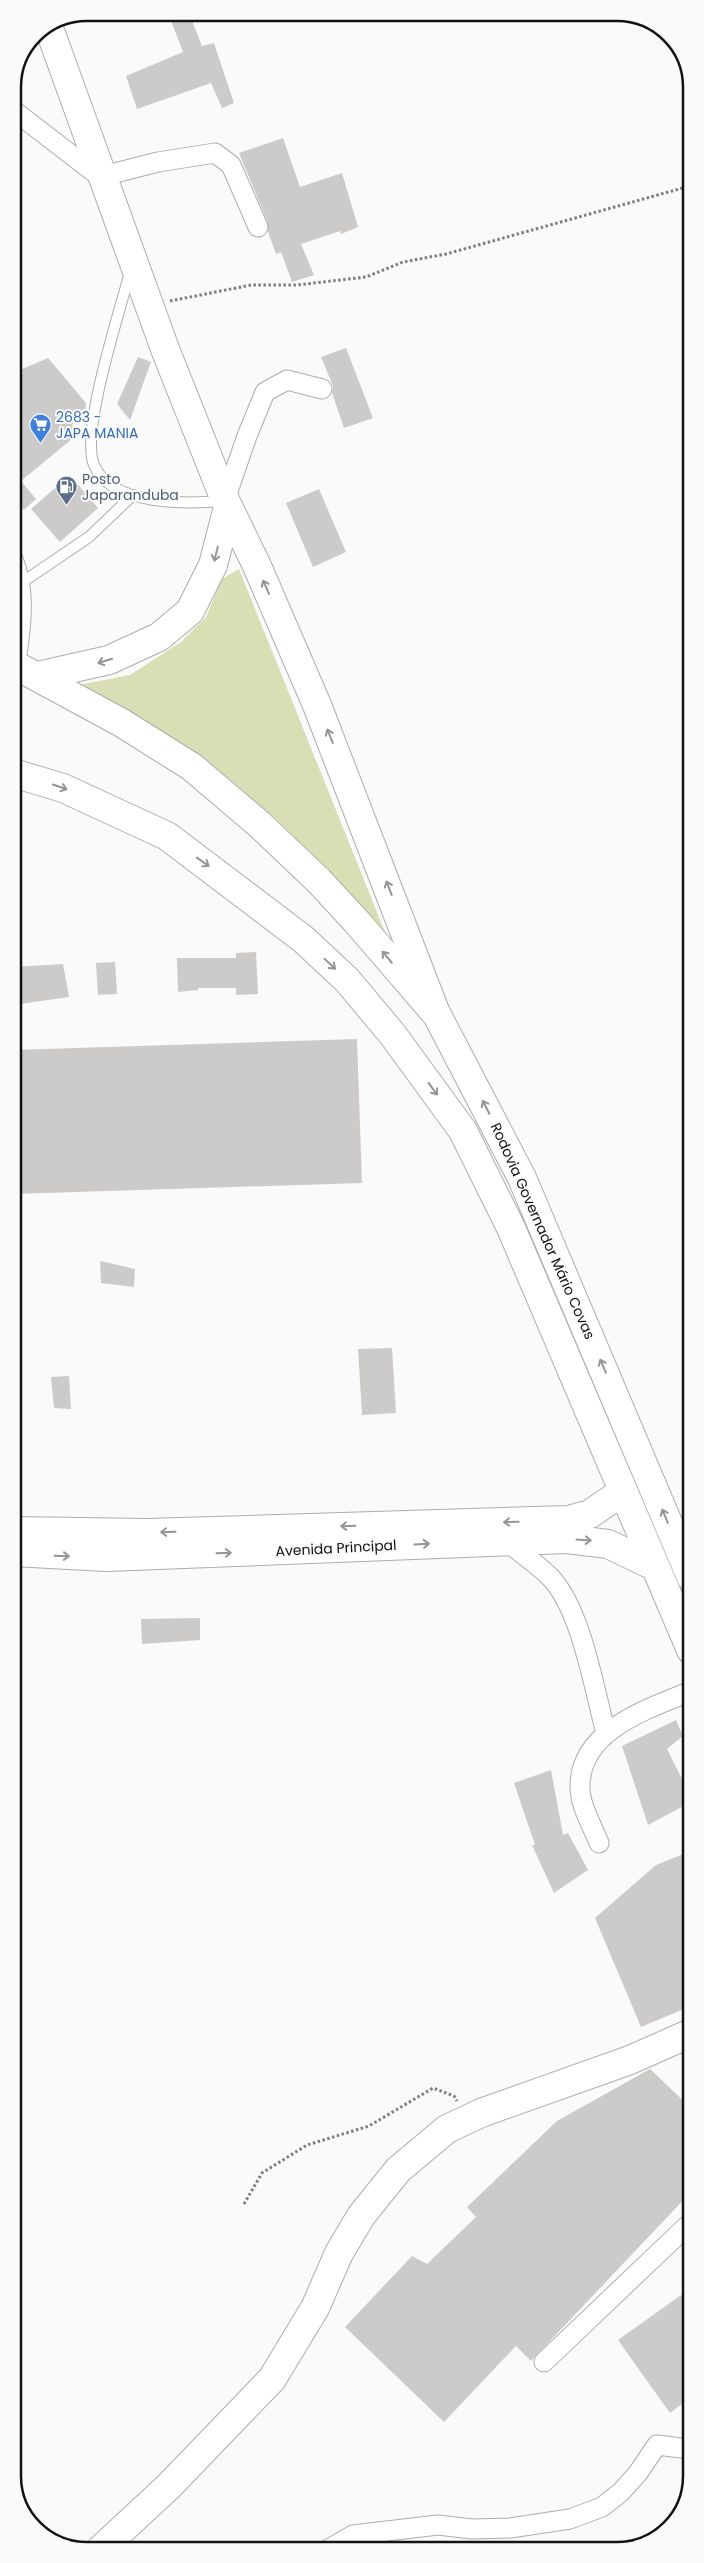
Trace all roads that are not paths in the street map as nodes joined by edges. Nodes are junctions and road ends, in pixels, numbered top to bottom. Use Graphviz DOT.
graph roads {
  1 [pos="51,32"];
  2 [pos="21,117"];
  3 [pos="104,178"];
  4 [pos="258,226"];
  5 [pos="134,258"];
  6 [pos="322,389"];
  7 [pos="133,496"];
  8 [pos="226,504"];
  9 [pos="21,567"];
  10 [pos="24,581"];
  11 [pos="23,669"];
  12 [pos="21,775"];
  13 [pos="437,1015"];
  14 [pos="622,1492"];
  15 [pos="21,1531"];
  16 [pos="491,1535"];
  17 [pos="21,1552"];
  18 [pos="683,1558"];
  19 [pos="654,1566"];
  20 [pos="683,1632"];
  21 [pos="683,1694"];
  22 [pos="606,1733"];
  23 [pos="599,1843"];
  24 [pos="683,2037"];
  25 [pos="683,2230"];
  26 [pos="544,2362"];
  27 [pos="683,2448"];
  28 [pos="109,2542"];
  29 [pos="341,2542"];
  1 -- 3 [label="main road"];
  2 -- 3 [label="street"];
  3 -- 4 [label="street"];
  3 -- 5 [label="main road"];
  5 -- 7 [label="lane"];
  5 -- 8 [label="main road"];
  6 -- 8 [label="street"];
  7 -- 8 [label="lane"];
  7 -- 10 [label="lane"];
  8 -- 11 [label="main road, one-way"];
  13 -- 8 [label="main road, one-way"];
  9 -- 10 [label="lane"];
  10 -- 11 [label="lane"];
  13 -- 11 [label="main road, Rodovia Governador Mário Covas, one-way"];
  12 -- 14 [label="main road, Rodovia Governador Mário Covas, one-way"];
  18 -- 13 [label="main road, Rodovia Governador Mário Covas, one-way"];
  14 -- 16 [label="main road, Avenida Principal, one-way"];
  14 -- 19 [label="main road, Rodovia Governador Mário Covas"];
  16 -- 15 [label="main road, Avenida Principal, one-way"];
  17 -- 16 [label="main road, Avenida Principal, one-way"];
  16 -- 19 [label="main road, Avenida Principal, one-way"];
  16 -- 22 [label="street"];
  19 -- 20 [label="main road, Rodovia Governador Mário Covas"];
  21 -- 22 [label="street"];
  22 -- 23 [label="street"];
  24 -- 28 [label="main road"];
  25 -- 26 [label="street"];
  27 -- 29 [label="street"];
}
